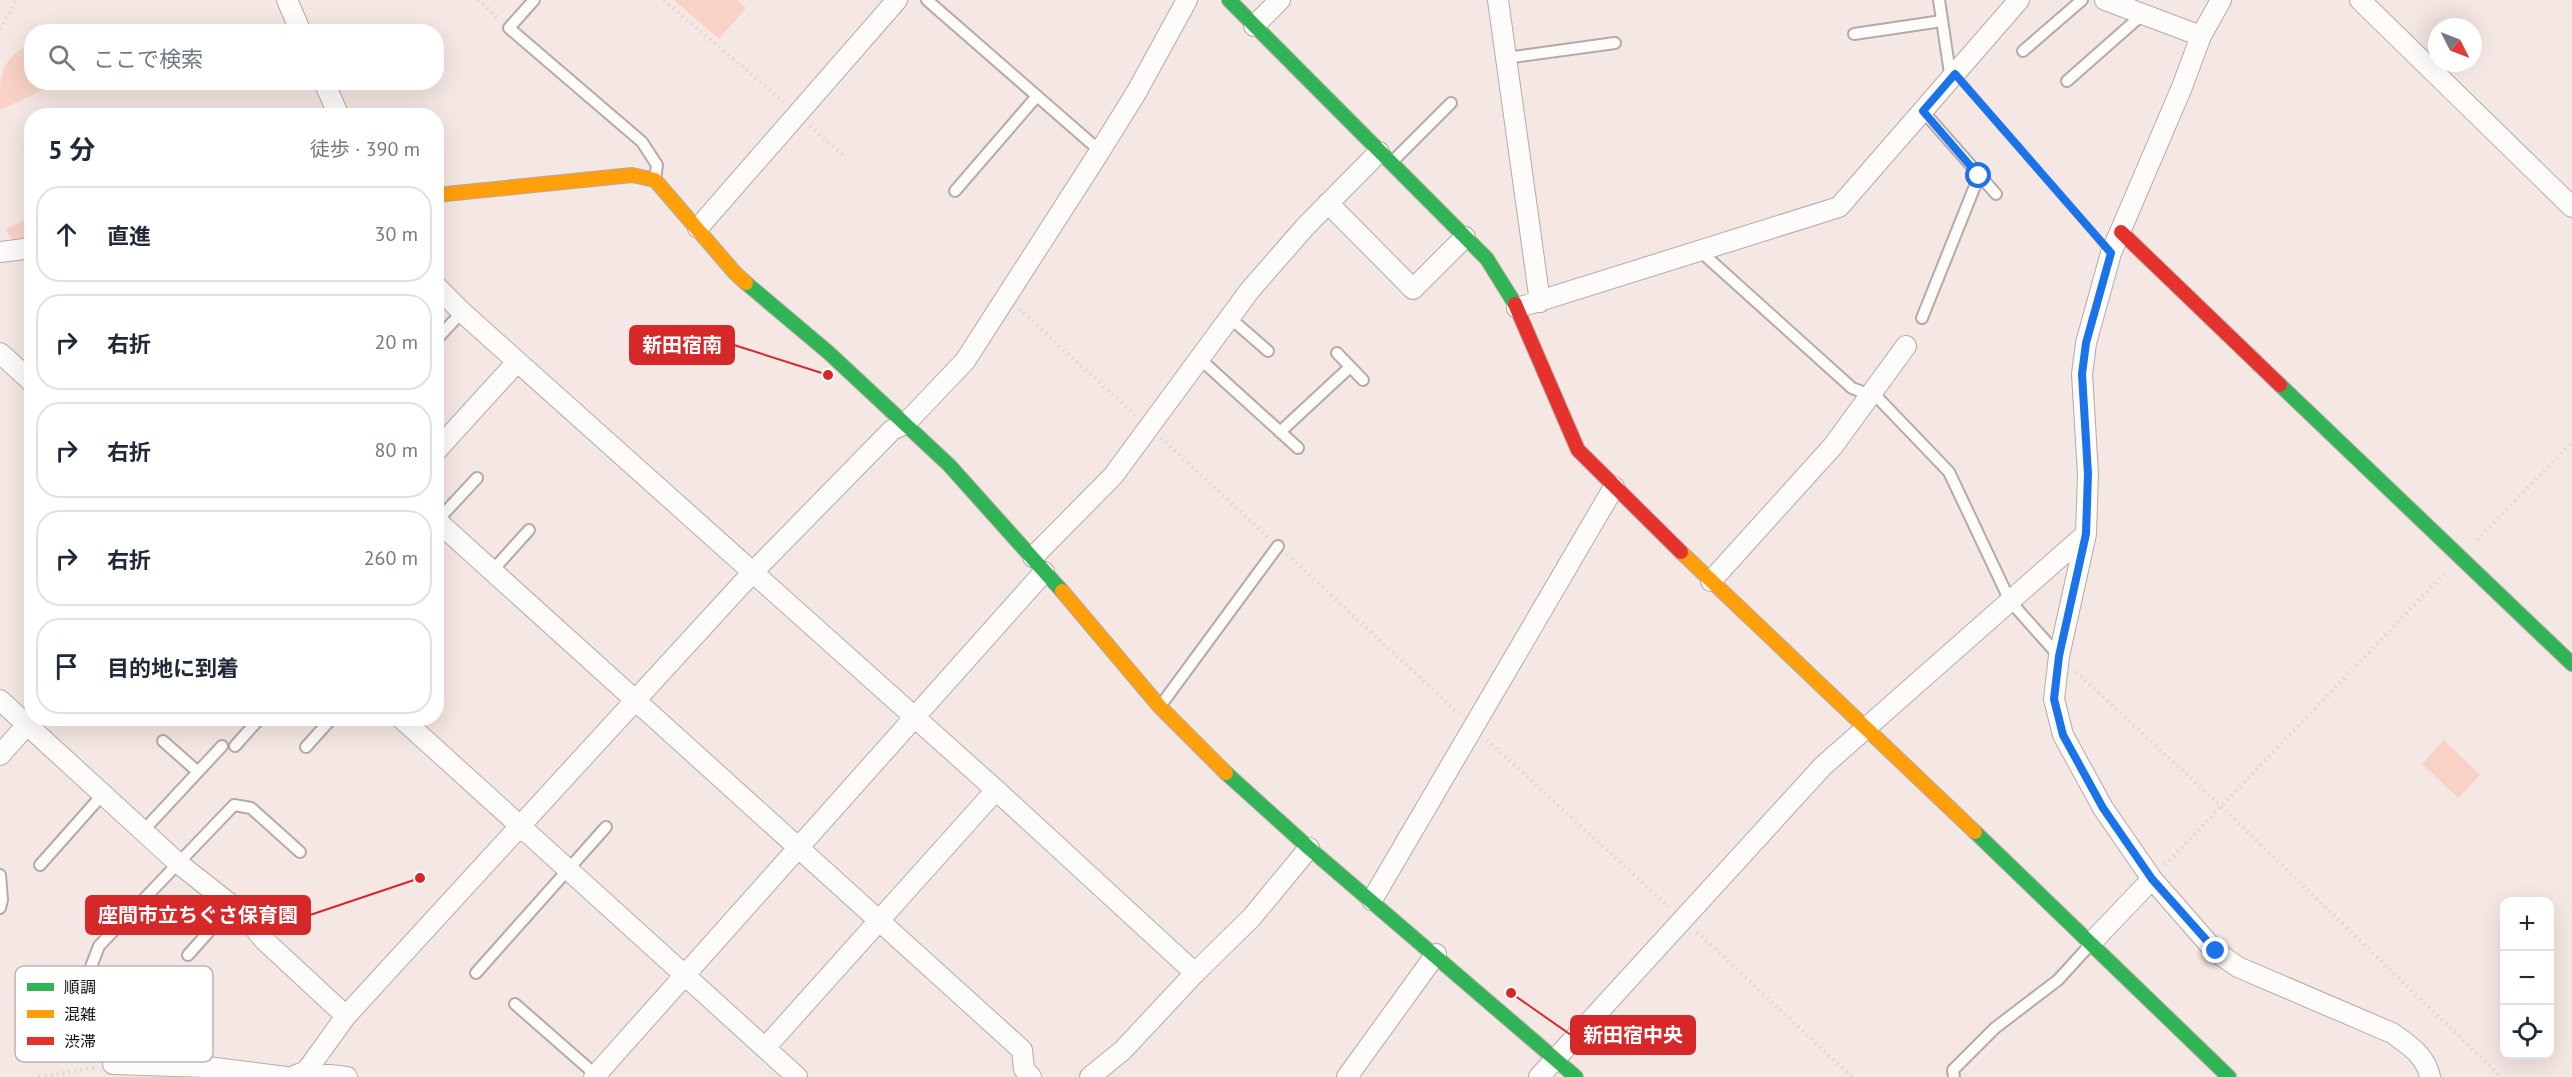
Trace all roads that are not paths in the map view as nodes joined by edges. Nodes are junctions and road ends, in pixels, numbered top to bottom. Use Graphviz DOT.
graph roads {
  1 [pos="287,0"];
  2 [pos="534,0"];
  3 [pos="897,0"];
  4 [pos="927,0"];
  5 [pos="1187,0"];
  6 [pos="1229,0"];
  7 [pos="1280,0"];
  8 [pos="1498,0"];
  9 [pos="1939,0"];
  10 [pos="2019,0"];
  11 [pos="2082,0"];
  12 [pos="2105,0"];
  13 [pos="2221,0"];
  14 [pos="2360,0"];
  15 [pos="2143,14"];
  16 [pos="1942,21"];
  17 [pos="298,24"];
  18 [pos="1254,26"];
  19 [pos="1854,34"];
  20 [pos="2201,36"];
  21 [pos="1616,43"];
  22 [pos="2023,51"];
  23 [pos="1506,58"];
  24 [pos="1953,77"];
  25 [pos="2067,81"];
  26 [pos="328,90"];
  27 [pos="1037,96"];
  28 [pos="1451,103"];
  29 [pos="335,108"];
  30 [pos="1923,111"];
  31 [pos="1100,151"];
  32 [pos="1385,157"];
  33 [pos="1979,176"];
  34 [pos="655,180"];
  35 [pos="955,191"];
  36 [pos="444,194"];
  37 [pos="1996,194"];
  38 [pos="1328,203"];
  39 [pos="2572,207"];
  40 [pos="698,228"];
  41 [pos="2121,232"];
  42 [pos="1466,237"];
  43 [pos="24,249"];
  44 [pos="1700,251"];
  45 [pos="0,252"];
  46 [pos="444,294"];
  47 [pos="1540,302"];
  48 [pos="1517,308"];
  49 [pos="462,312"];
  50 [pos="1230,318"];
  51 [pos="1922,318"];
  52 [pos="444,331"];
  53 [pos="1906,346"];
  54 [pos="1268,351"];
  55 [pos="1336,352"];
  56 [pos="2,357"];
  57 [pos="1200,359"];
  58 [pos="517,362"];
  59 [pos="1350,367"];
  60 [pos="24,375"];
  61 [pos="1363,380"];
  62 [pos="1870,395"];
  63 [pos="905,424"];
  64 [pos="1280,432"];
  65 [pos="444,442"];
  66 [pos="1298,448"];
  67 [pos="477,478"];
  68 [pos="1614,487"];
  69 [pos="444,513"];
  70 [pos="444,527"];
  71 [pos="529,530"];
  72 [pos="2086,534"];
  73 [pos="1278,546"];
  74 [pos="1039,564"];
  75 [pos="492,571"];
  76 [pos="752,573"];
  77 [pos="1711,581"];
  78 [pos="2010,601"];
  79 [pos="2059,656"];
  80 [pos="2572,664"];
  81 [pos="0,700"];
  82 [pos="636,701"];
  83 [pos="1160,707"];
  84 [pos="915,717"];
  85 [pos="24,718"];
  86 [pos="26,726"];
  87 [pos="34,726"];
  88 [pos="253,726"];
  89 [pos="325,726"];
  90 [pos="410,726"];
  91 [pos="1867,728"];
  92 [pos="164,741"];
  93 [pos="222,746"];
  94 [pos="235,746"];
  95 [pos="306,747"];
  96 [pos="0,755"];
  97 [pos="198,771"];
  98 [pos="996,790"];
  99 [pos="103,794"];
  100 [pos="520,827"];
  101 [pos="606,827"];
  102 [pos="143,831"];
  103 [pos="799,848"];
  104 [pos="1309,848"];
  105 [pos="300,852"];
  106 [pos="178,863"];
  107 [pos="40,865"];
  108 [pos="568,871"];
  109 [pos="0,875"];
  110 [pos="2152,879"];
  111 [pos="1372,900"];
  112 [pos="231,907"];
  113 [pos="0,908"];
  114 [pos="877,921"];
  115 [pos="2091,943"];
  116 [pos="1436,954"];
  117 [pos="188,955"];
  118 [pos="91,966"];
  119 [pos="1195,973"];
  120 [pos="476,974"];
  121 [pos="685,975"];
  122 [pos="515,1004"];
  123 [pos="346,1016"];
  124 [pos="765,1048"];
  125 [pos="1556,1060"];
  126 [pos="113,1064"];
  127 [pos="295,1076"];
  128 [pos="595,1076"];
  129 [pos="347,1077"];
  130 [pos="797,1077"];
  131 [pos="1031,1077"];
  132 [pos="1090,1077"];
  133 [pos="1347,1077"];
  134 [pos="1539,1077"];
  135 [pos="1576,1077"];
  136 [pos="1954,1077"];
  137 [pos="2229,1077"];
  138 [pos="2430,1077"];
  1 -- 17 [label="street"];
  2 -- 34 [label="lane"];
  3 -- 40 [label="street"];
  4 -- 27 [label="lane"];
  5 -- 31 [label="street"];
  6 -- 18 [label="street"];
  7 -- 18 [label="street"];
  8 -- 23 [label="street"];
  9 -- 16 [label="lane"];
  10 -- 24 [label="street"];
  11 -- 22 [label="lane"];
  12 -- 15 [label="street"];
  13 -- 20 [label="street"];
  14 -- 39 [label="street"];
  15 -- 20 [label="street"];
  15 -- 25 [label="lane"];
  16 -- 19 [label="lane"];
  16 -- 24 [label="lane"];
  18 -- 32 [label="street"];
  20 -- 41 [label="street"];
  21 -- 23 [label="lane"];
  23 -- 47 [label="street"];
  24 -- 30 [label="street"];
  26 -- 29 [label="street"];
  27 -- 31 [label="lane"];
  27 -- 35 [label="lane"];
  28 -- 32 [label="lane"];
  30 -- 33 [label="lane"];
  30 -- 44 [label="street"];
  31 -- 63 [label="street"];
  32 -- 38 [label="street"];
  32 -- 42 [label="street"];
  33 -- 37 [label="lane"];
  33 -- 51 [label="lane"];
  34 -- 36 [label="street"];
  34 -- 40 [label="street"];
  38 -- 42 [label="street"];
  38 -- 50 [label="street"];
  40 -- 63 [label="street"];
  41 -- 72 [label="street"];
  41 -- 80 [label="street"];
  42 -- 48 [label="street"];
  43 -- 45 [label="street"];
  44 -- 47 [label="street"];
  44 -- 62 [label="lane"];
  46 -- 49 [label="street"];
  47 -- 48 [label="street"];
  48 -- 68 [label="street"];
  49 -- 52 [label="lane"];
  49 -- 58 [label="street"];
  50 -- 54 [label="lane"];
  50 -- 57 [label="street"];
  53 -- 62 [label="street"];
  55 -- 59 [label="lane"];
  56 -- 60 [label="street"];
  57 -- 64 [label="lane"];
  57 -- 74 [label="street"];
  58 -- 65 [label="street"];
  58 -- 76 [label="street"];
  59 -- 61 [label="lane"];
  59 -- 64 [label="lane"];
  62 -- 77 [label="street"];
  62 -- 78 [label="lane"];
  63 -- 74 [label="street"];
  63 -- 76 [label="street"];
  64 -- 66 [label="lane"];
  67 -- 69 [label="lane"];
  68 -- 77 [label="street"];
  68 -- 111 [label="street"];
  70 -- 75 [label="street"];
  71 -- 75 [label="lane"];
  72 -- 78 [label="street"];
  72 -- 79 [label="street"];
  73 -- 83 [label="lane"];
  74 -- 83 [label="street"];
  74 -- 84 [label="street"];
  75 -- 82 [label="street"];
  76 -- 82 [label="street"];
  76 -- 84 [label="street"];
  77 -- 91 [label="street"];
  78 -- 79 [label="lane"];
  78 -- 91 [label="street"];
  79 -- 110 [label="street"];
  81 -- 85 [label="street"];
  82 -- 100 [label="street"];
  82 -- 103 [label="street"];
  83 -- 104 [label="street"];
  84 -- 98 [label="street"];
  84 -- 103 [label="street"];
  86 -- 96 [label="street"];
  87 -- 99 [label="street"];
  88 -- 94 [label="lane"];
  89 -- 95 [label="lane"];
  90 -- 100 [label="street"];
  91 -- 115 [label="street"];
  91 -- 125 [label="street"];
  92 -- 97 [label="lane"];
  93 -- 97 [label="lane"];
  97 -- 102 [label="lane"];
  98 -- 114 [label="street"];
  98 -- 119 [label="street"];
  99 -- 102 [label="street"];
  99 -- 107 [label="lane"];
  100 -- 108 [label="street"];
  100 -- 123 [label="street"];
  101 -- 108 [label="lane"];
  102 -- 106 [label="street"];
  103 -- 114 [label="street"];
  103 -- 121 [label="street"];
  104 -- 111 [label="street"];
  104 -- 119 [label="street"];
  105 -- 106 [label="lane"];
  106 -- 112 [label="street"];
  106 -- 118 [label="lane"];
  108 -- 120 [label="lane"];
  108 -- 121 [label="street"];
  109 -- 113 [label="lane"];
  110 -- 115 [label="street"];
  110 -- 138 [label="street"];
  111 -- 116 [label="street"];
  112 -- 117 [label="lane"];
  112 -- 123 [label="street"];
  114 -- 124 [label="street"];
  114 -- 131 [label="street"];
  115 -- 136 [label="lane"];
  115 -- 137 [label="street"];
  116 -- 125 [label="street"];
  116 -- 133 [label="street"];
  119 -- 132 [label="street"];
  121 -- 124 [label="street"];
  121 -- 128 [label="street"];
  122 -- 128 [label="lane"];
  123 -- 127 [label="street"];
  124 -- 130 [label="street"];
  125 -- 134 [label="street"];
  125 -- 135 [label="street"];
  126 -- 127 [label="street"];
  127 -- 129 [label="street"];
}
